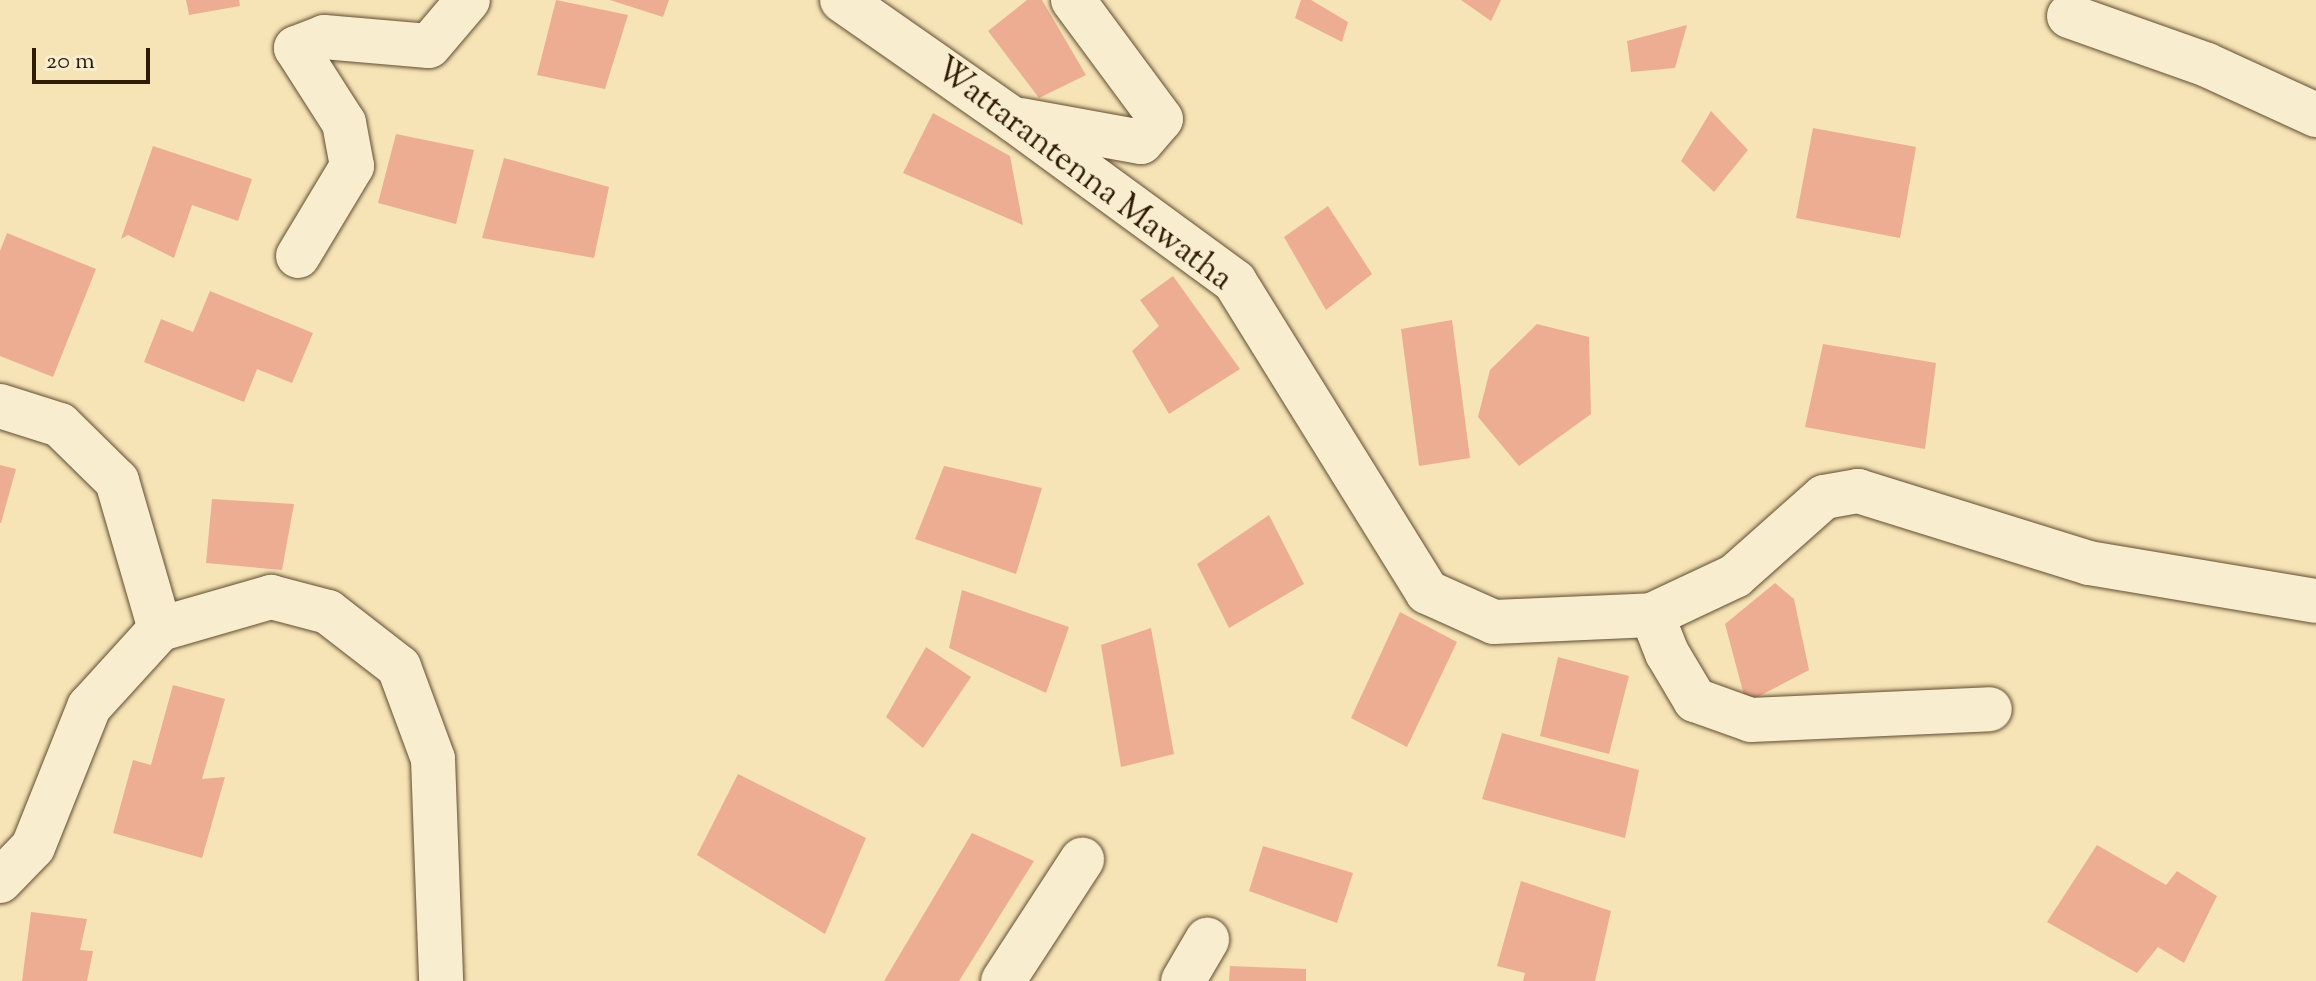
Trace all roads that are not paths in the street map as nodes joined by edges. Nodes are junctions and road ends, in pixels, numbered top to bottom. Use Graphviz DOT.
graph roads {
  1 [pos="468,0"];
  2 [pos="842,0"];
  3 [pos="1073,0"];
  4 [pos="2069,16"];
  5 [pos="2316,115"];
  6 [pos="1014,120"];
  7 [pos="298,256"];
  8 [pos="0,406"];
  9 [pos="2316,601"];
  10 [pos="1652,615"];
  11 [pos="160,629"];
  12 [pos="1990,709"];
  13 [pos="1082,860"];
  14 [pos="0,881"];
  15 [pos="1207,940"];
  16 [pos="441,981"];
  17 [pos="1003,981"];
  18 [pos="1183,981"];
  1 -- 7 [label="street"];
  2 -- 6 [label="street, Wattarantenna Mawatha"];
  3 -- 6 [label="street"];
  4 -- 5 [label="street"];
  6 -- 10 [label="street, Wattarantenna Mawatha"];
  8 -- 11 [label="street"];
  9 -- 10 [label="street, Wattarantenna Mawatha"];
  10 -- 12 [label="street"];
  11 -- 14 [label="street"];
  11 -- 16 [label="street"];
  13 -- 17 [label="street"];
  15 -- 18 [label="street"];
}
